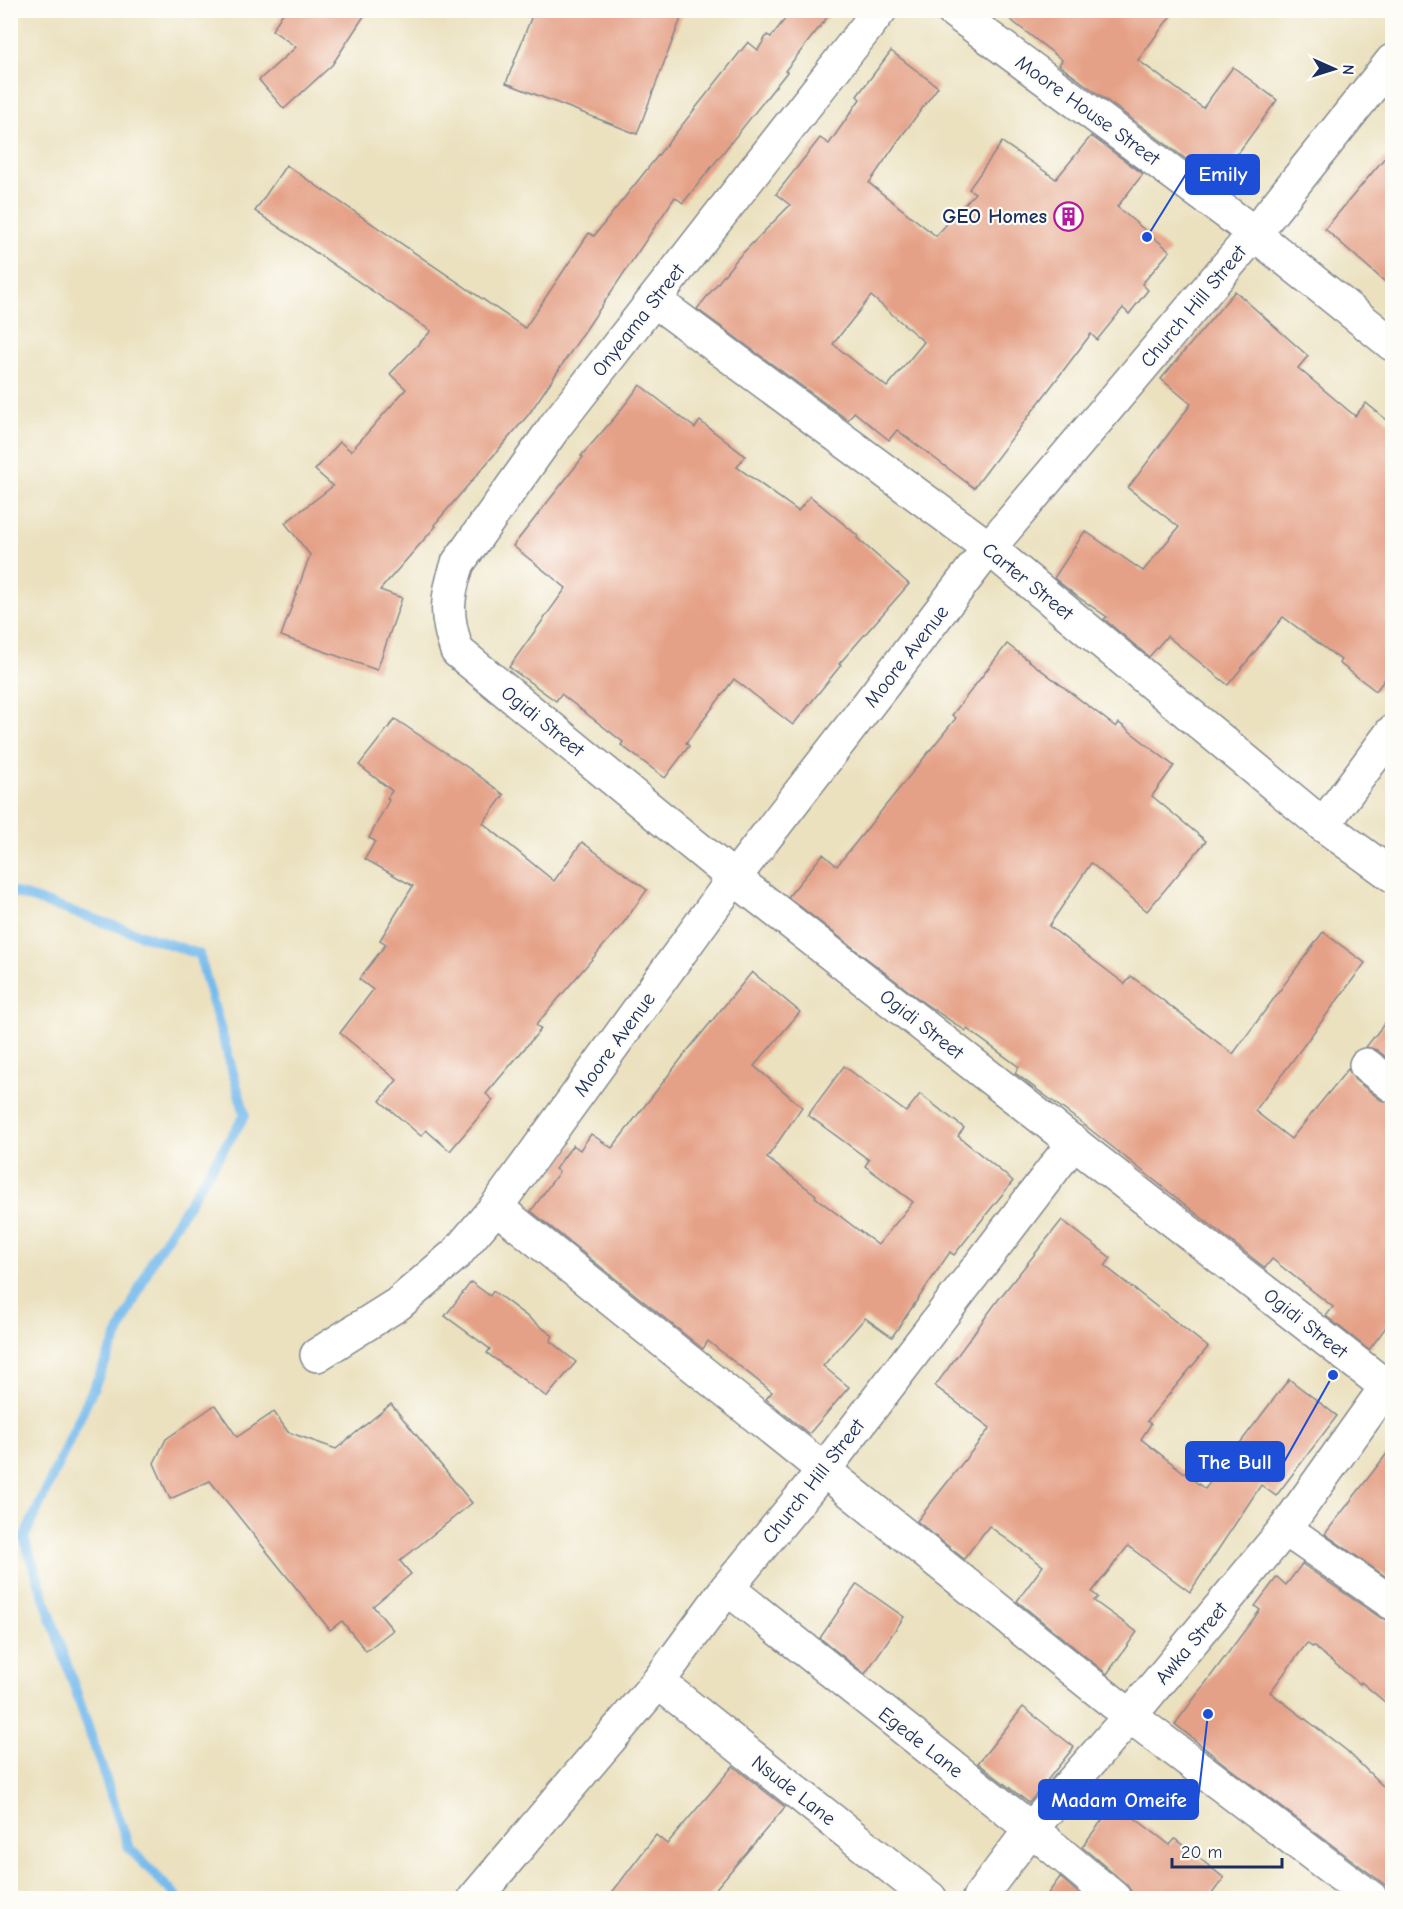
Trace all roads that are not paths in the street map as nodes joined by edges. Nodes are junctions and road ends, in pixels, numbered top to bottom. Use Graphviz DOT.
graph roads {
  1 [pos="880,10"];
  2 [pos="952,10"];
  3 [pos="1392,61"];
  4 [pos="1254,234"];
  5 [pos="654,300"];
  6 [pos="1392,344"];
  7 [pos="989,548"];
  8 [pos="457,651"];
  9 [pos="1392,732"];
  10 [pos="1323,825"];
  11 [pos="1392,875"];
  12 [pos="734,878"];
  13 [pos="1366,1065"];
  14 [pos="1392,1085"];
  15 [pos="1074,1142"];
  16 [pos="496,1207"];
  17 [pos="317,1355"];
  18 [pos="1390,1385"];
  19 [pos="823,1471"];
  20 [pos="1286,1529"];
  21 [pos="727,1588"];
  22 [pos="1392,1603"];
  23 [pos="658,1682"];
  24 [pos="1130,1716"];
  25 [pos="1031,1830"];
  26 [pos="475,1899"];
  27 [pos="930,1899"];
  28 [pos="979,1899"];
  29 [pos="1114,1899"];
  30 [pos="1371,1899"];
  1 -- 5 [label="street, Onyeama Street"];
  2 -- 4 [label="street, Moore House Street"];
  3 -- 4 [label="street, Church Hill Street"];
  4 -- 6 [label="street, Moore House Street"];
  4 -- 7 [label="street, Church Hill Street"];
  5 -- 7 [label="street, Carter Street"];
  5 -- 8 [label="street, Onyeama Street"];
  7 -- 10 [label="street, Carter Street"];
  7 -- 12 [label="street, Moore Avenue"];
  8 -- 12 [label="street, Ogidi Street"];
  9 -- 10 [label="street"];
  10 -- 11 [label="street, Carter Street"];
  12 -- 15 [label="street, Ogidi Street"];
  12 -- 16 [label="street, Moore Avenue"];
  13 -- 14 [label="street"];
  15 -- 18 [label="street, Ogidi Street"];
  15 -- 19 [label="street, Church Hill Street"];
  16 -- 17 [label="street, Moore Avenue"];
  16 -- 19 [label="street"];
  18 -- 20 [label="street, Awka Street"];
  19 -- 21 [label="street, Church Hill Street"];
  19 -- 24 [label="street"];
  20 -- 22 [label="street"];
  20 -- 24 [label="street, Awka Street"];
  21 -- 23 [label="street, Church Hill Street"];
  21 -- 25 [label="street, Egede Lane"];
  23 -- 26 [label="street, Church Hill Street"];
  23 -- 27 [label="street, Nsude Lane"];
  24 -- 25 [label="street, Awka Street"];
  24 -- 30 [label="street"];
  25 -- 28 [label="street, Awka Street"];
  25 -- 29 [label="street, Egede Lane"];
}
